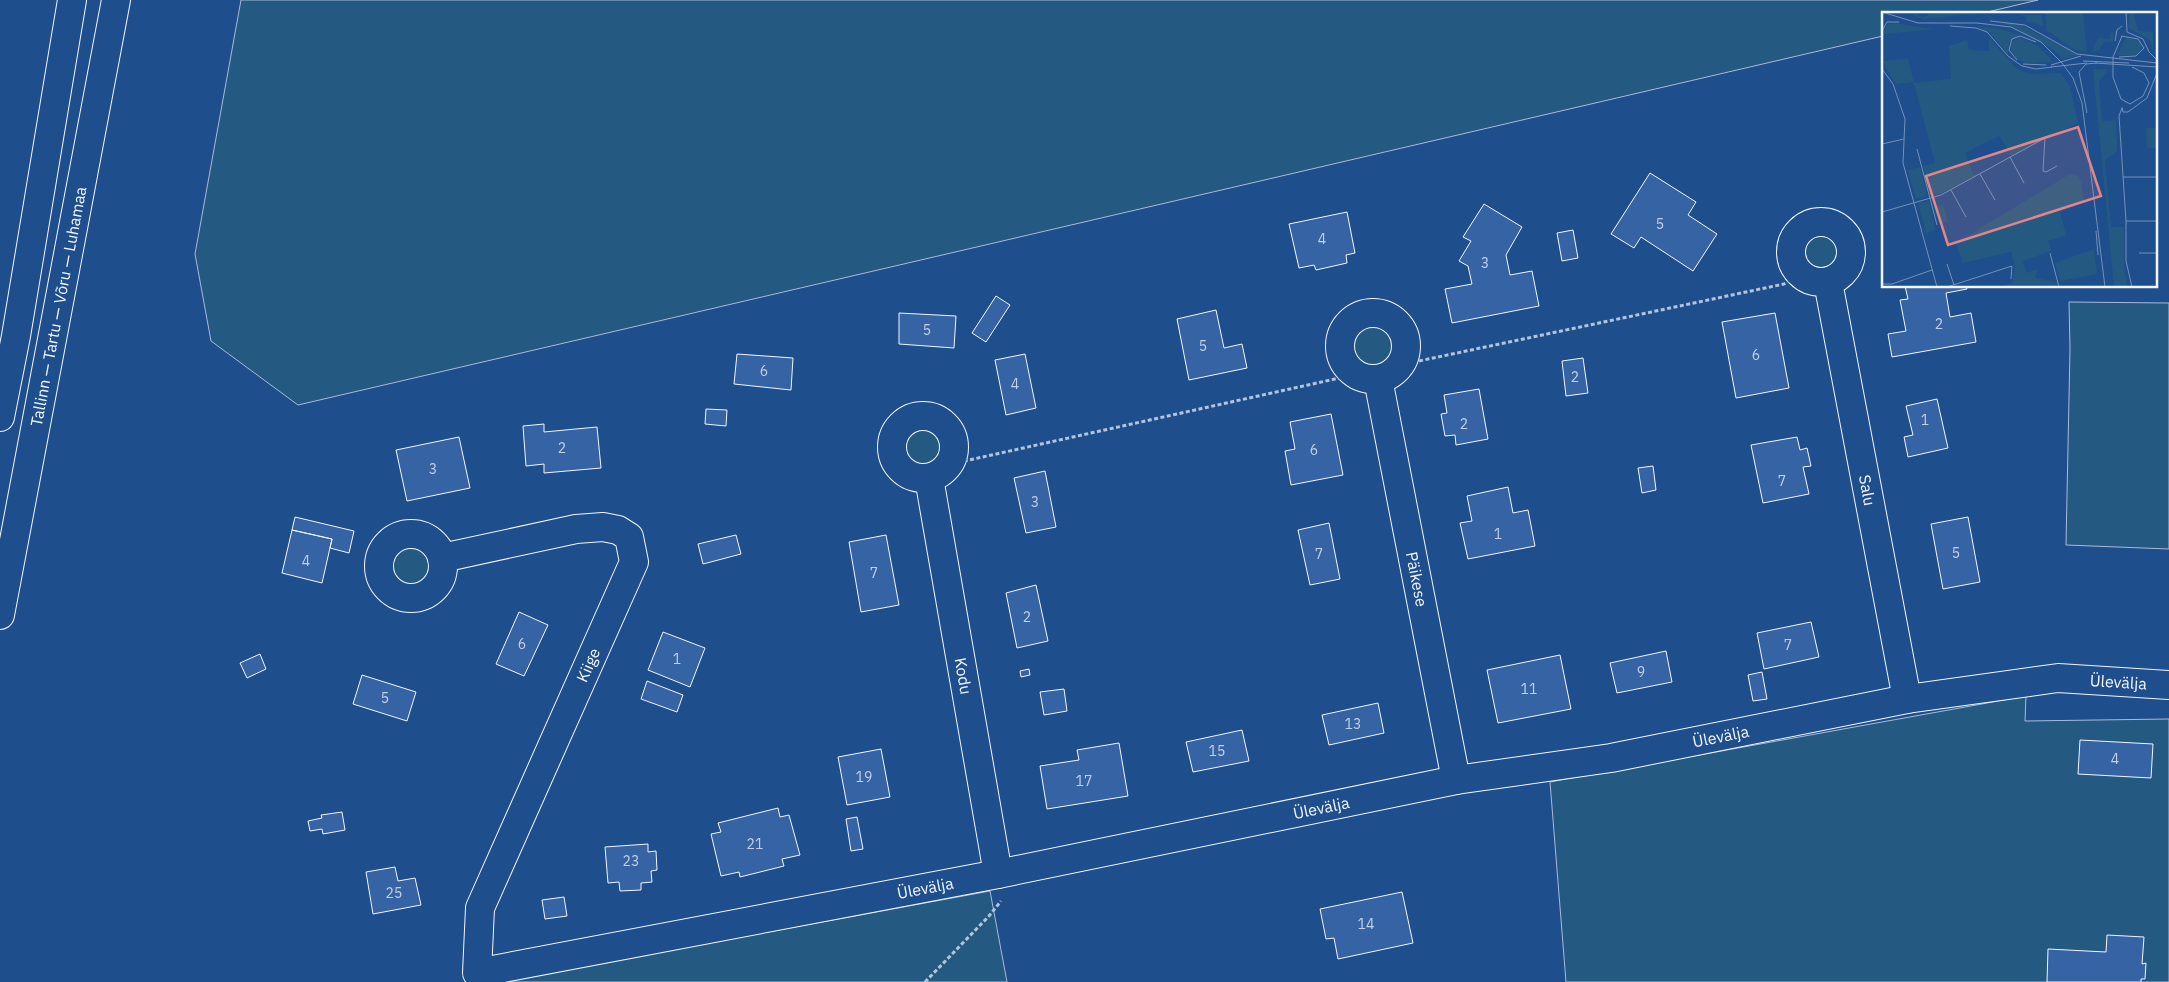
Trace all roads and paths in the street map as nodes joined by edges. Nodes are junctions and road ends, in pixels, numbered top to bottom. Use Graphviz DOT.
graph roads {
  1 [pos="72,0"];
  2 [pos="116,0"];
  3 [pos="1800,274"];
  4 [pos="1828,282"];
  5 [pos="16,336"];
  6 [pos="0,357"];
  7 [pos="1378,373"];
  8 [pos="0,417"];
  9 [pos="939,471"];
  10 [pos="442,558"];
  11 [pos="0,615"];
  12 [pos="2169,685"];
  13 [pos="1907,699"];
  14 [pos="1456,780"];
  15 [pos="1004,872"];
  16 [pos="477,973"];
  17 [pos="925,982"];
  1 -- 5 [label="main road"];
  2 -- 11 [label="main road, Tallinn — Tartu — Võru — Luhamaa"];
  3 -- 4 [label="main road"];
  3 -- 4 [label="main road"];
  3 -- 7 [label="path"];
  4 -- 13 [label="main road, Salu"];
  5 -- 6 [label="main road"];
  5 -- 8 [label="main road"];
  7 -- 9 [label="path"];
  7 -- 14 [label="main road, Päikese"];
  9 -- 15 [label="main road, Kodu"];
  10 -- 16 [label="main road, Kiige"];
  12 -- 13 [label="main road, Ülevälja"];
  13 -- 14 [label="main road, Ülevälja"];
  14 -- 15 [label="main road, Ülevälja"];
  15 -- 16 [label="main road, Ülevälja"];
  15 -- 17 [label="path"];
}
